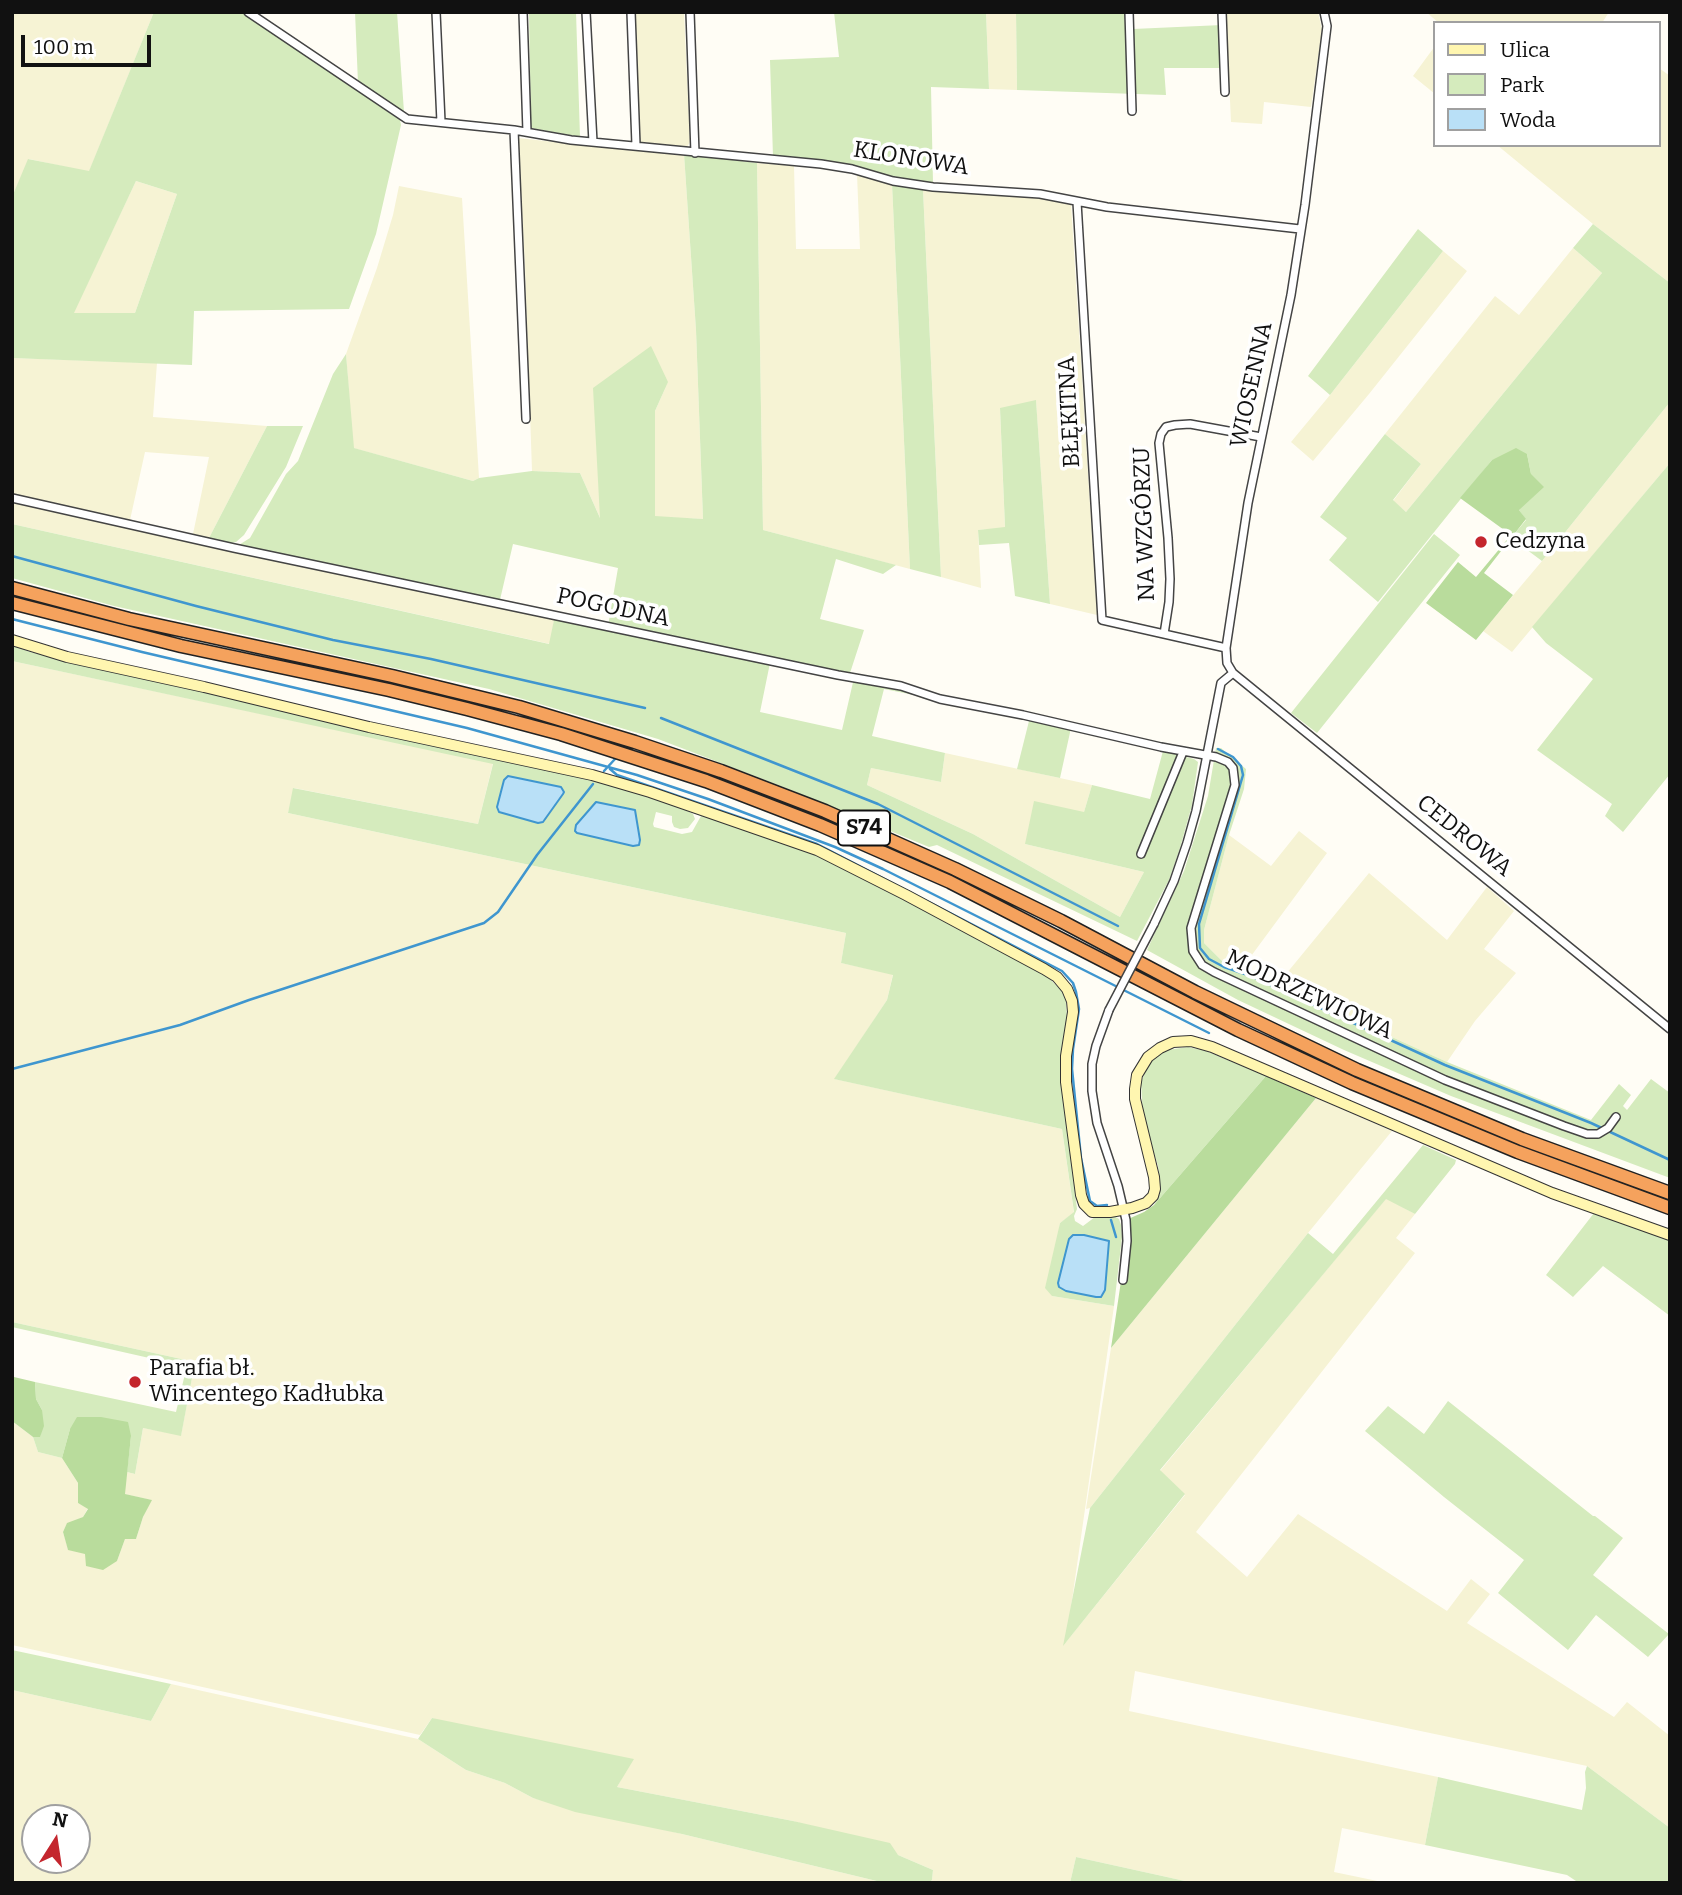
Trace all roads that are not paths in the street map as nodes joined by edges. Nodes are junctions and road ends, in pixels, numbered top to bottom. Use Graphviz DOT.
graph roads {
  1 [pos="248,12"];
  2 [pos="436,12"];
  3 [pos="523,12"];
  4 [pos="586,12"];
  5 [pos="631,12"];
  6 [pos="690,12"];
  7 [pos="1129,12"];
  8 [pos="1222,12"];
  9 [pos="1324,12"];
  10 [pos="1225,92"];
  11 [pos="1132,111"];
  12 [pos="441,122"];
  13 [pos="514,130"];
  14 [pos="527,132"];
  15 [pos="593,142"];
  16 [pos="636,145"];
  17 [pos="695,153"];
  18 [pos="1077,202"];
  19 [pos="1300,229"];
  20 [pos="526,419"];
  21 [pos="1261,437"];
  22 [pos="12,498"];
  23 [pos="12,588"];
  24 [pos="12,603"];
  25 [pos="1164,634"];
  26 [pos="12,640"];
  27 [pos="1226,648"];
  28 [pos="1233,673"];
  29 [pos="1183,752"];
  30 [pos="1206,756"];
  31 [pos="1141,853"];
  32 [pos="1670,1029"];
  33 [pos="1616,1117"];
  34 [pos="1670,1193"];
  35 [pos="1670,1208"];
  36 [pos="1124,1209"];
  37 [pos="1670,1235"];
  38 [pos="1123,1280"];
  1 -- 12 [label="street, KLONOWA"];
  2 -- 12 [label="street"];
  3 -- 14 [label="street"];
  4 -- 15 [label="street"];
  5 -- 16 [label="street"];
  6 -- 17 [label="street"];
  7 -- 11 [label="street"];
  8 -- 10 [label="street"];
  9 -- 19 [label="street, WIOSENNA"];
  12 -- 13 [label="street, KLONOWA"];
  13 -- 14 [label="street, KLONOWA"];
  13 -- 20 [label="street"];
  14 -- 15 [label="street, KLONOWA"];
  15 -- 16 [label="street, KLONOWA"];
  16 -- 17 [label="street, KLONOWA"];
  17 -- 18 [label="street, KLONOWA"];
  18 -- 19 [label="street, KLONOWA"];
  18 -- 25 [label="street, BŁĘKITNA"];
  19 -- 21 [label="street, WIOSENNA"];
  21 -- 25 [label="street, NA WZGÓRZU"];
  21 -- 27 [label="street, WIOSENNA"];
  22 -- 29 [label="street, POGODNA"];
  23 -- 34 [label="highway, S74"];
  24 -- 35 [label="highway, S74"];
  25 -- 27 [label="street"];
  26 -- 36 [label="street"];
  27 -- 28 [label="street, WIOSENNA"];
  28 -- 30 [label="street"];
  28 -- 32 [label="street, CEDROWA"];
  29 -- 30 [label="street, POGODNA"];
  29 -- 31 [label="street"];
  30 -- 33 [label="street, MODRZEWIOWA"];
  30 -- 36 [label="street, bridge"];
  36 -- 37 [label="street"];
  36 -- 38 [label="street"];
}
